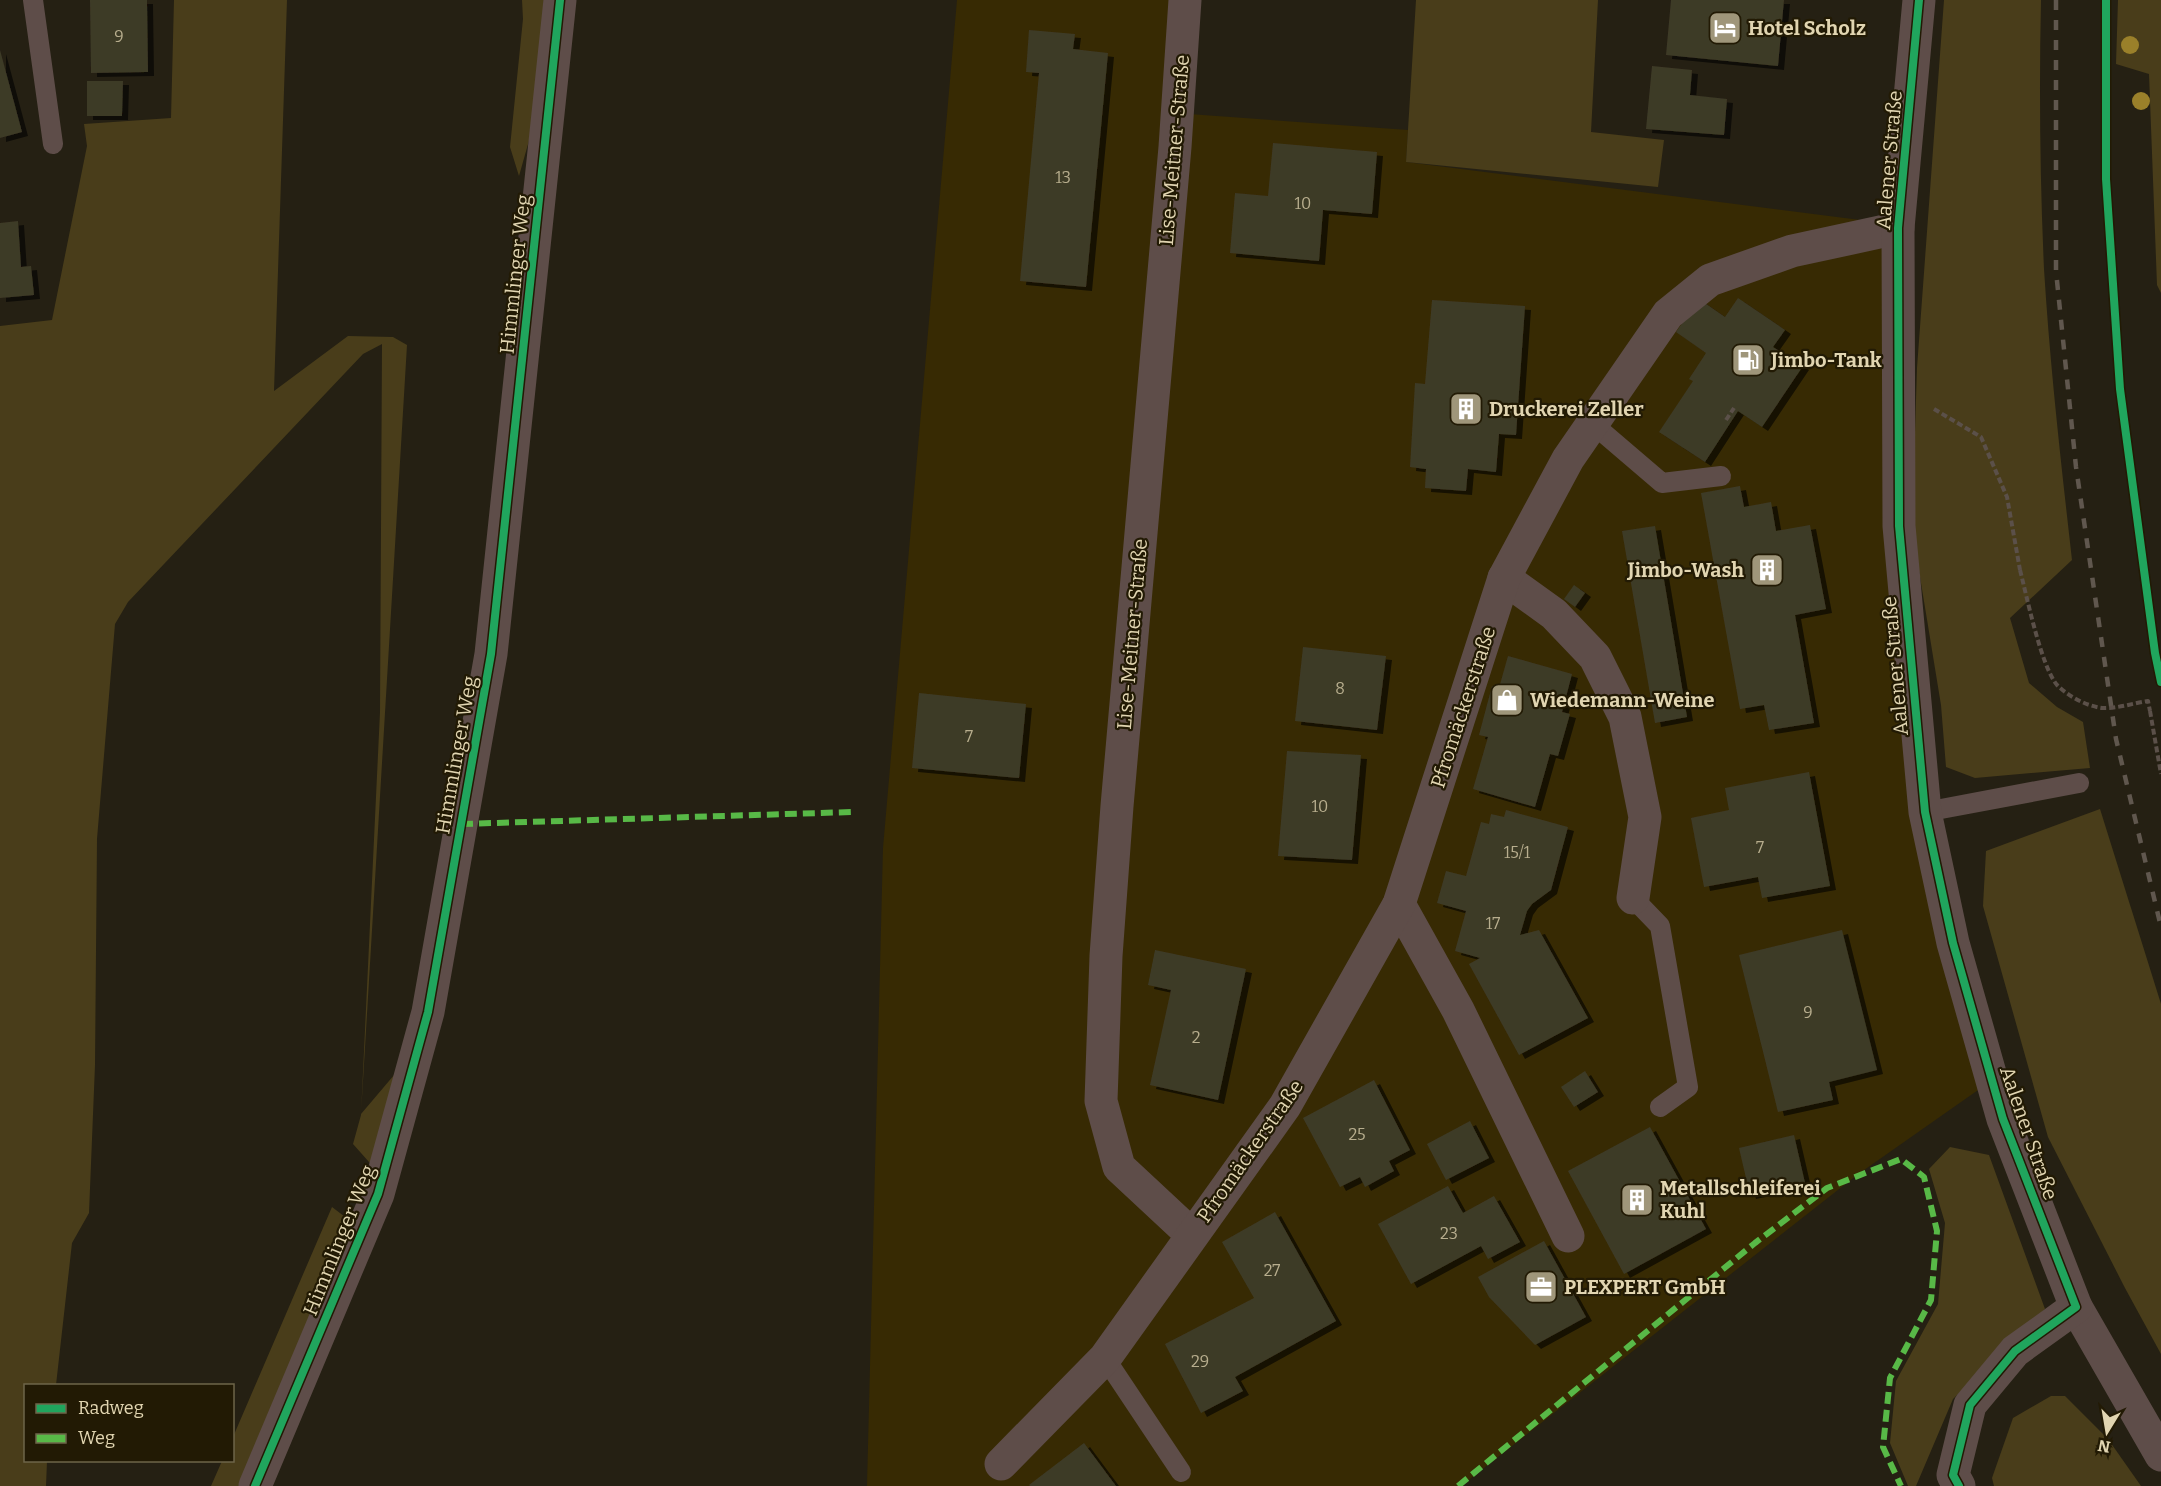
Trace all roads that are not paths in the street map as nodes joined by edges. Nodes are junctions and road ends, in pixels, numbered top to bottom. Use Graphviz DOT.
graph roads {
  1 [pos="33,0"];
  2 [pos="560,0"];
  3 [pos="1185,0"];
  4 [pos="1919,0"];
  5 [pos="53,144"];
  6 [pos="1898,228"];
  7 [pos="1593,424"];
  8 [pos="1721,476"];
  9 [pos="1504,578"];
  10 [pos="2079,783"];
  11 [pos="1925,812"];
  12 [pos="1633,898"];
  13 [pos="1399,904"];
  14 [pos="1660,1107"];
  15 [pos="1192,1235"];
  16 [pos="1568,1236"];
  17 [pos="2076,1307"];
  18 [pos="1105,1358"];
  19 [pos="2161,1455"];
  20 [pos="1000,1464"];
  21 [pos="1181,1473"];
  22 [pos="255,1486"];
  23 [pos="1959,1486"];
  1 -- 5 [label="lane"];
  2 -- 22 [label="street, Himmlinger Weg"];
  3 -- 15 [label="street, Lise-Meitner-Straße"];
  4 -- 6 [label="street, Aalener Straße"];
  6 -- 7 [label="street, Pfromäckerstraße"];
  6 -- 11 [label="street, Aalener Straße"];
  7 -- 8 [label="lane"];
  7 -- 9 [label="street, Pfromäckerstraße"];
  9 -- 12 [label="street"];
  9 -- 13 [label="street, Pfromäckerstraße"];
  10 -- 11 [label="lane"];
  11 -- 17 [label="street, Aalener Straße"];
  12 -- 14 [label="lane"];
  13 -- 15 [label="street, Pfromäckerstraße"];
  13 -- 16 [label="street"];
  15 -- 18 [label="street, Pfromäckerstraße"];
  17 -- 19 [label="street, Aalener Straße"];
  17 -- 23 [label="street"];
  18 -- 20 [label="street, Pfromäckerstraße"];
  18 -- 21 [label="lane"];
}
